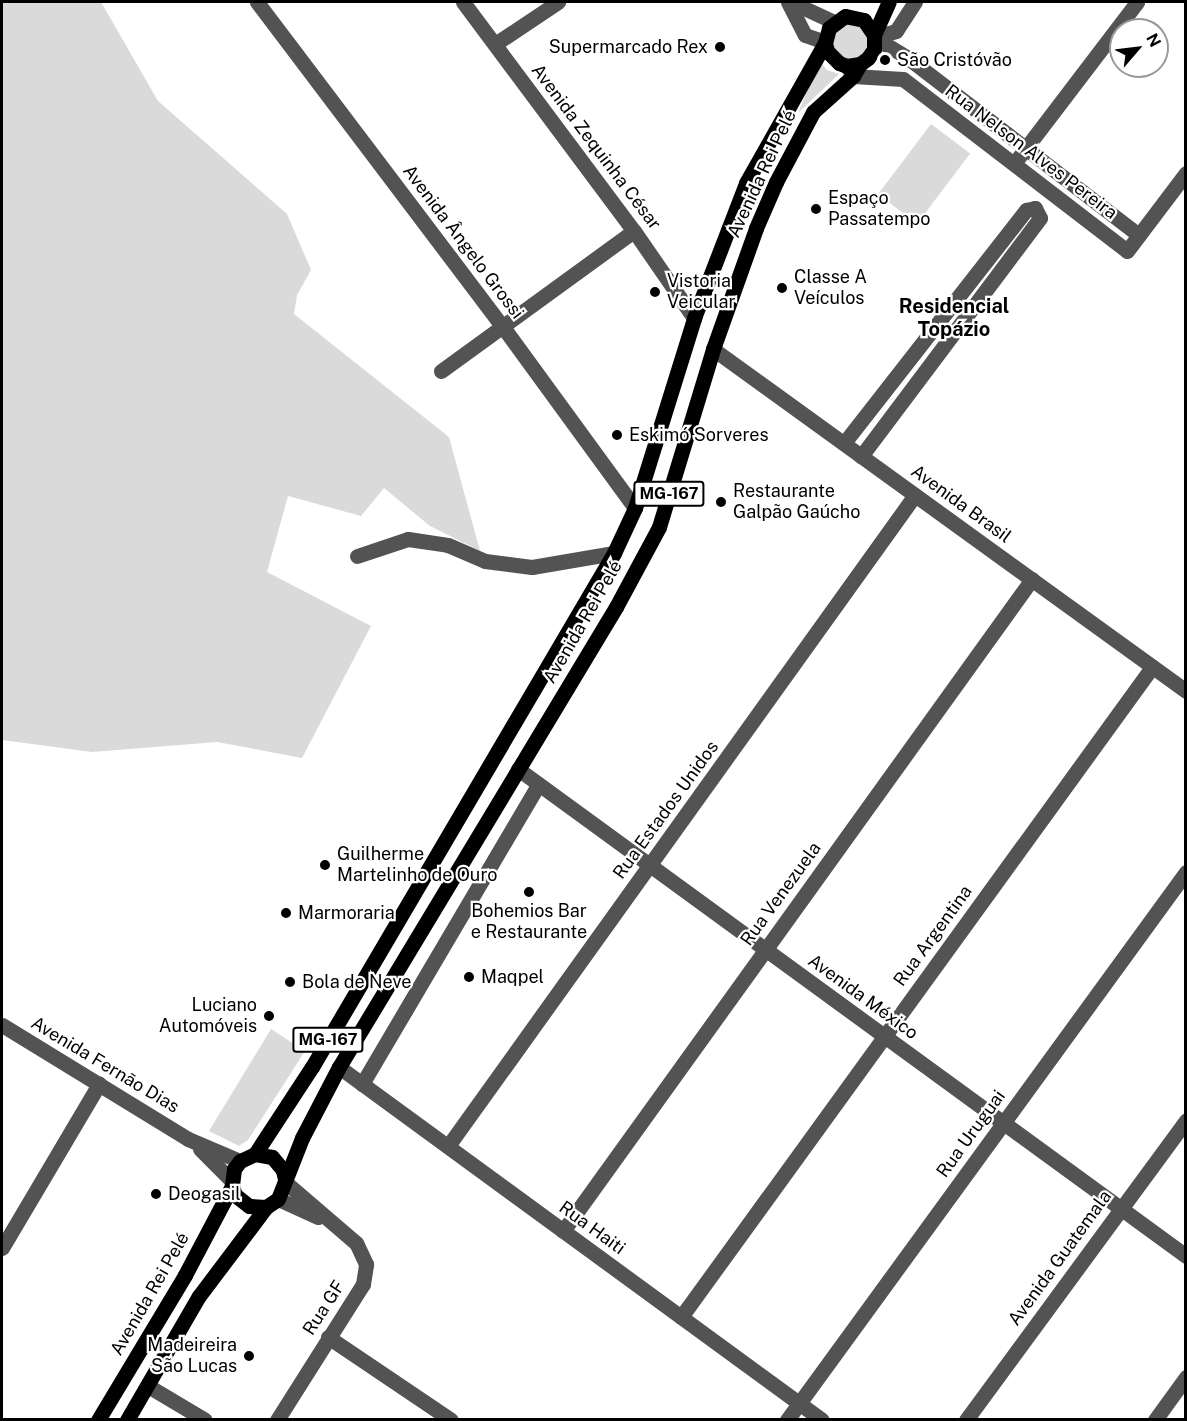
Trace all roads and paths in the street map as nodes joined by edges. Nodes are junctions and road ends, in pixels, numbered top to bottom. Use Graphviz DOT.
graph roads {
  1 [pos="257,2"];
  2 [pos="463,2"];
  3 [pos="558,2"];
  4 [pos="789,2"];
  5 [pos="844,2"];
  6 [pos="889,2"];
  7 [pos="915,2"];
  8 [pos="1137,2"];
  9 [pos="835,21"];
  10 [pos="875,37"];
  11 [pos="825,42"];
  12 [pos="495,44"];
  13 [pos="853,69"];
  14 [pos="1026,149"];
  15 [pos="1013,164"];
  16 [pos="1185,173"];
  17 [pos="634,231"];
  18 [pos="1139,235"];
  19 [pos="945,313"];
  20 [pos="694,318"];
  21 [pos="961,325"];
  22 [pos="503,327"];
  23 [pos="713,349"];
  24 [pos="441,371"];
  25 [pos="844,443"];
  26 [pos="861,456"];
  27 [pos="915,495"];
  28 [pos="635,508"];
  29 [pos="614,553"];
  30 [pos="357,555"];
  31 [pos="1032,579"];
  32 [pos="1152,667"];
  33 [pos="1185,691"];
  34 [pos="518,769"];
  35 [pos="539,784"];
  36 [pos="651,865"];
  37 [pos="1185,872"];
  38 [pos="765,949"];
  39 [pos="2,1025"];
  40 [pos="884,1036"];
  41 [pos="339,1067"];
  42 [pos="99,1084"];
  43 [pos="362,1084"];
  44 [pos="1185,1120"];
  45 [pos="1003,1123"];
  46 [pos="189,1139"];
  47 [pos="448,1146"];
  48 [pos="255,1154"];
  49 [pos="240,1161"];
  50 [pos="285,1181"];
  51 [pos="232,1183"];
  52 [pos="272,1203"];
  53 [pos="1121,1209"];
  54 [pos="329,1221"];
  55 [pos="563,1231"];
  56 [pos="2,1248"];
  57 [pos="1185,1256"];
  58 [pos="681,1317"];
  59 [pos="328,1337"];
  60 [pos="1185,1377"];
  61 [pos="148,1386"];
  62 [pos="799,1403"];
  63 [pos="99,1419"];
  64 [pos="127,1419"];
  65 [pos="205,1419"];
  66 [pos="277,1419"];
  67 [pos="451,1419"];
  68 [pos="787,1419"];
  69 [pos="822,1419"];
  70 [pos="966,1419"];
  71 [pos="1155,1419"];
  1 -- 22 [label="street, Avenida Ângelo Grossi"];
  2 -- 12 [label="street, Avenida Zequinha César"];
  3 -- 12 [label="street"];
  4 -- 9 [label="street"];
  4 -- 11 [label="street"];
  5 -- 9 [label="main road, Avenida Rei Pelé"];
  6 -- 10 [label="main road, Avenida Rei Pelé"];
  7 -- 10 [label="street"];
  8 -- 14 [label="street"];
  9 -- 10 [label="main road"];
  9 -- 11 [label="main road, Avenida Rei Pelé"];
  10 -- 13 [label="main road, Avenida Rei Pelé"];
  10 -- 14 [label="street, Rua Nelson Alves Pereira"];
  11 -- 13 [label="main road"];
  11 -- 20 [label="main road, Avenida Rei Pelé / MG-167"];
  12 -- 17 [label="street, Avenida Zequinha César"];
  13 -- 15 [label="street, Rua Nelson Alves Pereira"];
  13 -- 23 [label="main road, Avenida Rei Pelé / MG-167"];
  14 -- 15 [label="street"];
  14 -- 18 [label="street, Rua Nelson Alves Pereira"];
  15 -- 18 [label="street, Rua Nelson Alves Pereira"];
  16 -- 18 [label="street"];
  17 -- 20 [label="street, Avenida Zequinha César"];
  17 -- 22 [label="street"];
  19 -- 21 [label="street"];
  19 -- 21 [label="street"];
  19 -- 25 [label="street"];
  20 -- 28 [label="main road, Avenida Rei Pelé / MG-167"];
  21 -- 26 [label="street"];
  22 -- 24 [label="street"];
  22 -- 28 [label="street, Avenida Ângelo Grossi"];
  23 -- 25 [label="street, Avenida Brasil"];
  23 -- 34 [label="main road, Avenida Rei Pelé / MG-167"];
  25 -- 26 [label="street, Avenida Brasil"];
  26 -- 27 [label="street, Avenida Brasil"];
  27 -- 31 [label="street, Avenida Brasil"];
  27 -- 36 [label="street, Rua Estados Unidos"];
  28 -- 29 [label="main road, Avenida Rei Pelé / MG-167"];
  29 -- 30 [label="street"];
  29 -- 48 [label="main road, Avenida Rei Pelé / MG-167"];
  31 -- 32 [label="street, Avenida Brasil"];
  31 -- 38 [label="street, Rua Venezuela"];
  32 -- 33 [label="street, Avenida Brasil"];
  32 -- 40 [label="street, Rua Argentina"];
  34 -- 35 [label="street, Avenida México"];
  34 -- 41 [label="main road, Avenida Rei Pelé / MG-167"];
  35 -- 36 [label="street, Avenida México"];
  35 -- 43 [label="street"];
  36 -- 38 [label="street, Avenida México"];
  36 -- 47 [label="street, Rua Estados Unidos"];
  37 -- 45 [label="street, Rua Uruguai"];
  38 -- 40 [label="street, Avenida México"];
  38 -- 55 [label="street, Rua Venezuela"];
  39 -- 42 [label="street, Avenida Fernão Dias"];
  40 -- 45 [label="street, Avenida México"];
  40 -- 58 [label="street, Rua Argentina"];
  41 -- 43 [label="street, Rua Haiti"];
  41 -- 50 [label="main road, Avenida Rei Pelé / MG-167"];
  42 -- 46 [label="street, Avenida Fernão Dias"];
  42 -- 56 [label="street"];
  43 -- 47 [label="street, Rua Haiti"];
  44 -- 53 [label="street, Avenida Guatemala"];
  45 -- 53 [label="street, Avenida México"];
  45 -- 62 [label="street, Rua Uruguai"];
  46 -- 49 [label="street, Avenida Fernão Dias"];
  46 -- 51 [label="street, Avenida Fernão Dias"];
  47 -- 55 [label="street, Rua Haiti"];
  48 -- 49 [label="main road"];
  48 -- 50 [label="main road"];
  49 -- 51 [label="main road, Avenida Rei Pelé"];
  50 -- 52 [label="main road, Avenida Rei Pelé"];
  50 -- 54 [label="street, Rua GF"];
  51 -- 52 [label="main road"];
  51 -- 63 [label="main road, Avenida Rei Pelé"];
  52 -- 54 [label="street, Rua GF"];
  52 -- 61 [label="main road, Avenida Rei Pelé"];
  53 -- 57 [label="street, Avenida México"];
  53 -- 70 [label="street, Avenida Guatemala"];
  54 -- 59 [label="street, Rua GF"];
  55 -- 58 [label="street, Rua Haiti"];
  58 -- 62 [label="street, Rua Haiti"];
  59 -- 66 [label="street, Rua GF"];
  59 -- 67 [label="street"];
  60 -- 71 [label="street"];
  61 -- 64 [label="main road, Avenida Rei Pelé"];
  61 -- 65 [label="street"];
  62 -- 68 [label="street, Rua Uruguai"];
  62 -- 69 [label="street, Rua Haiti"];
}
